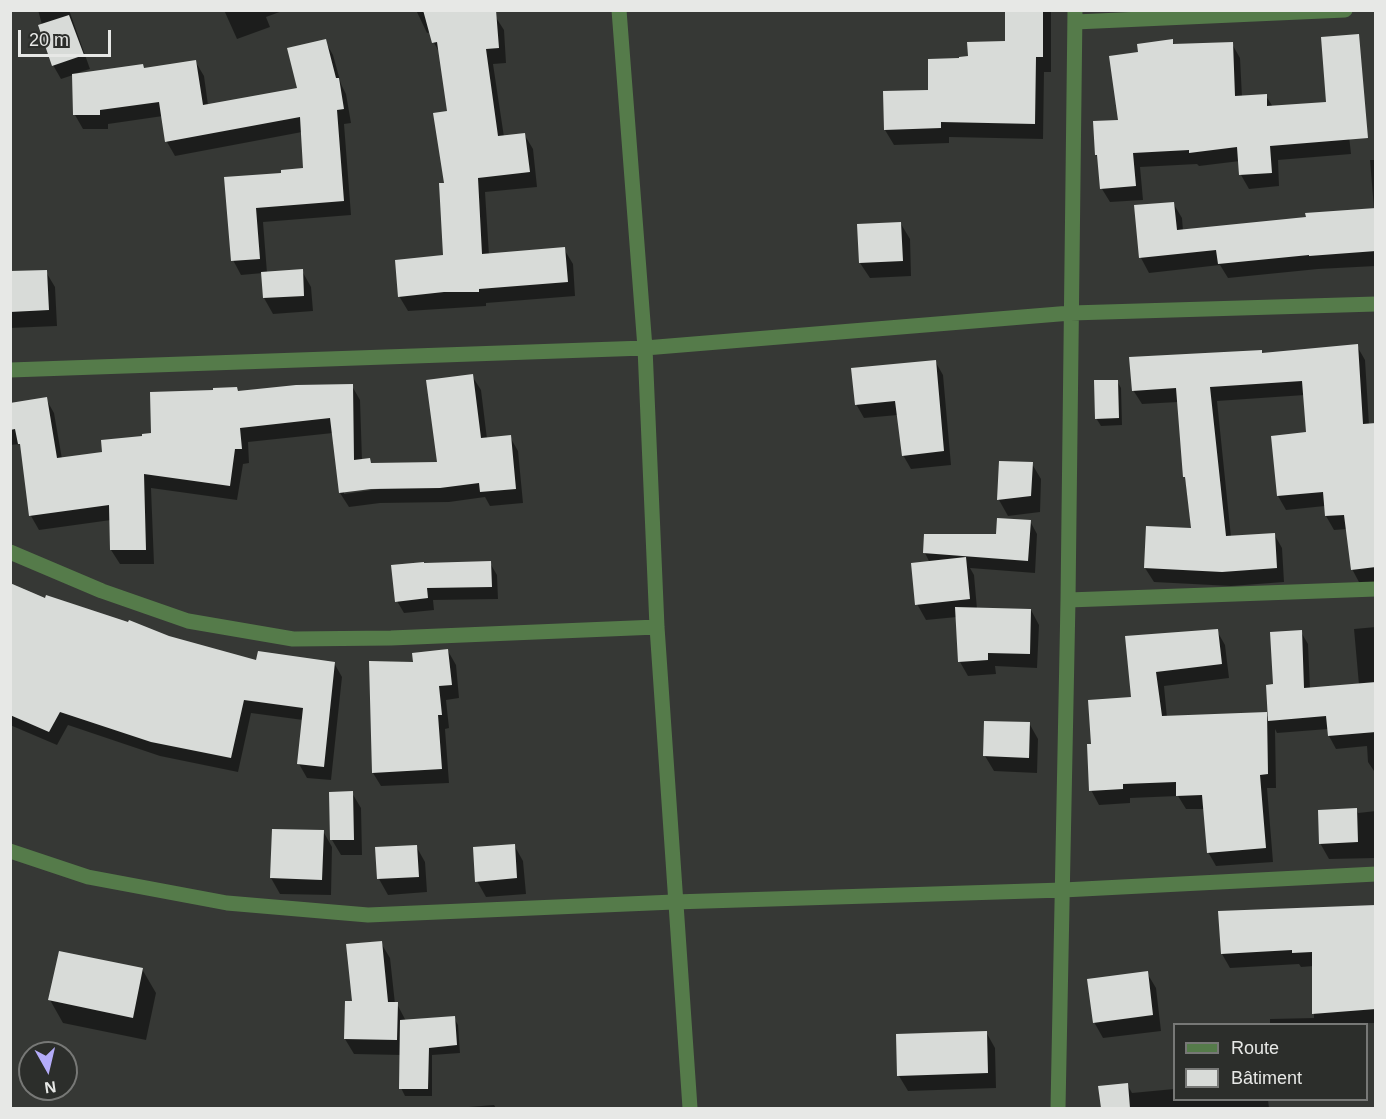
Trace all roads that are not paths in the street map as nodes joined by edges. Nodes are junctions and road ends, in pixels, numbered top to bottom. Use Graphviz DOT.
graph roads {
  1 [pos="619,10"];
  2 [pos="1346,10"];
  3 [pos="1075,16"];
  4 [pos="1376,304"];
  5 [pos="1071,313"];
  6 [pos="645,348"];
  7 [pos="10,370"];
  8 [pos="10,552"];
  9 [pos="1376,589"];
  10 [pos="1068,600"];
  11 [pos="657,627"];
  12 [pos="10,851"];
  13 [pos="1376,874"];
  14 [pos="1063,890"];
  15 [pos="674,902"];
  16 [pos="690,1108"];
  17 [pos="1058,1108"];
  1 -- 6 [label="street"];
  2 -- 3 [label="street"];
  3 -- 5 [label="street"];
  4 -- 5 [label="street"];
  5 -- 6 [label="street"];
  5 -- 10 [label="street"];
  6 -- 7 [label="street"];
  6 -- 11 [label="street"];
  8 -- 11 [label="street"];
  9 -- 10 [label="street"];
  10 -- 14 [label="street"];
  11 -- 15 [label="street"];
  12 -- 15 [label="street"];
  13 -- 14 [label="street"];
  14 -- 15 [label="street"];
  14 -- 17 [label="street"];
  15 -- 16 [label="street"];
}
